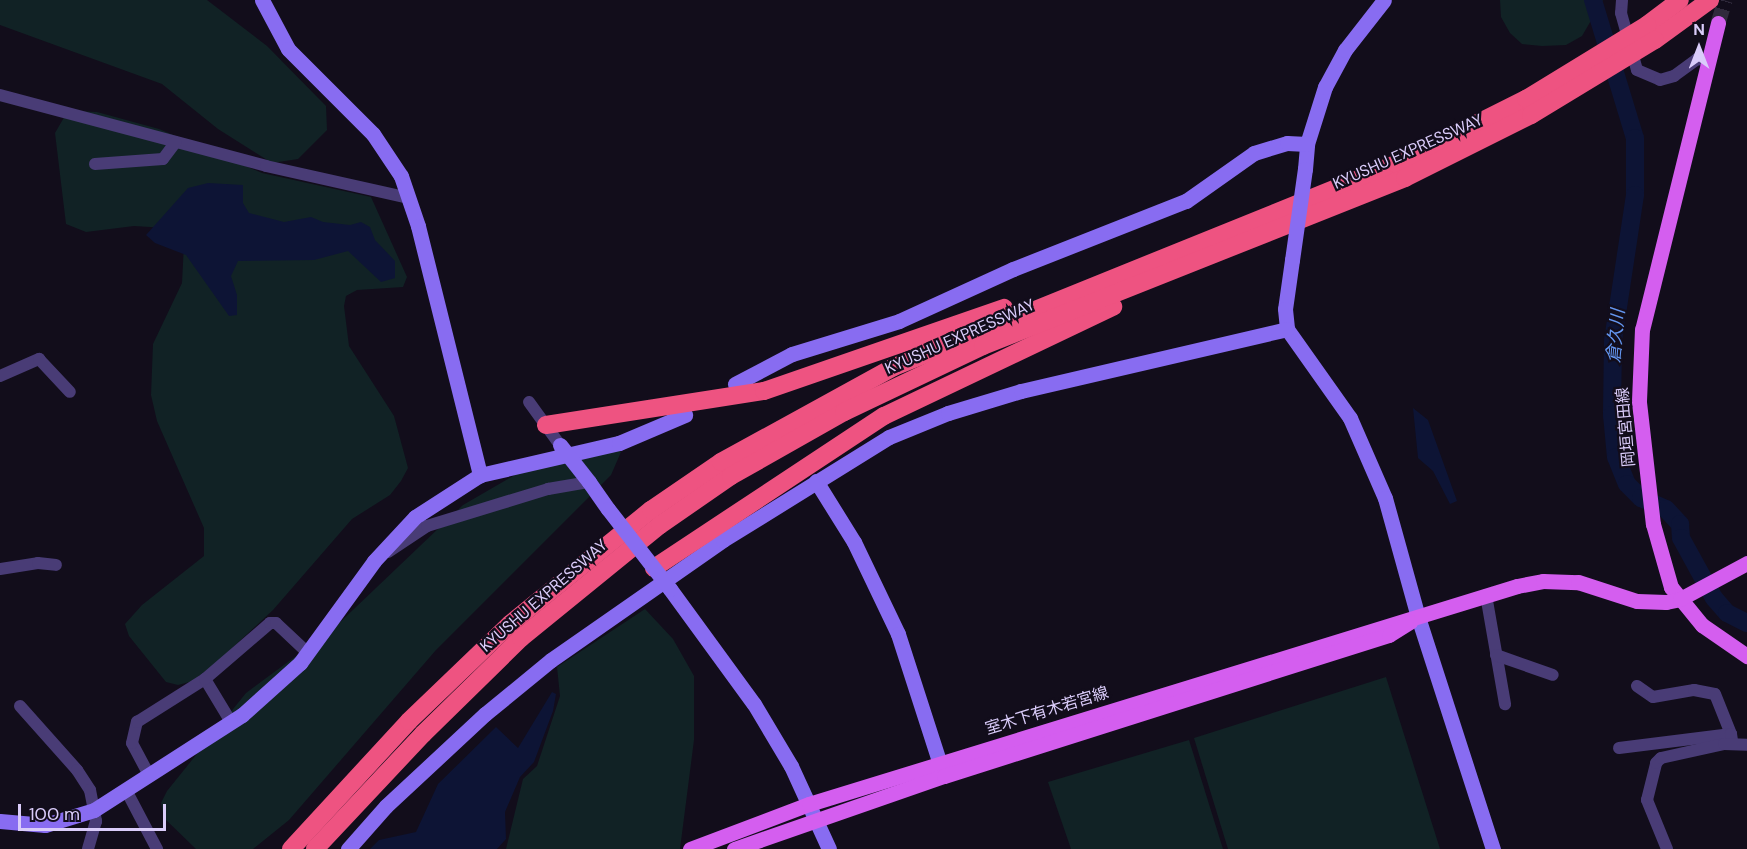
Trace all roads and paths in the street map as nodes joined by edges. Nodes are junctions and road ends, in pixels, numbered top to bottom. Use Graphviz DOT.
graph roads {
  1 [pos="262,0"];
  2 [pos="1384,0"];
  3 [pos="1622,0"];
  4 [pos="1680,0"];
  5 [pos="1710,0"];
  6 [pos="1718,23"];
  7 [pos="1651,32"];
  8 [pos="1707,60"];
  9 [pos="0,95"];
  10 [pos="1529,107"];
  11 [pos="176,142"];
  12 [pos="1307,144"];
  13 [pos="95,164"];
  14 [pos="410,198"];
  15 [pos="1233,229"];
  16 [pos="1275,232"];
  17 [pos="1287,329"];
  18 [pos="0,376"];
  19 [pos="735,384"];
  20 [pos="70,392"];
  21 [pos="529,402"];
  22 [pos="685,415"];
  23 [pos="546,425"];
  24 [pos="560,445"];
  25 [pos="480,475"];
  26 [pos="816,481"];
  27 [pos="589,482"];
  28 [pos="374,561"];
  29 [pos="1747,563"];
  30 [pos="660,564"];
  31 [pos="56,565"];
  32 [pos="0,569"];
  33 [pos="1486,595"];
  34 [pos="1680,599"];
  35 [pos="1418,617"];
  36 [pos="308,653"];
  37 [pos="1496,655"];
  38 [pos="1747,656"];
  39 [pos="1553,675"];
  40 [pos="205,679"];
  41 [pos="1637,686"];
  42 [pos="1505,704"];
  43 [pos="20,706"];
  44 [pos="231,722"];
  45 [pos="1732,739"];
  46 [pos="1747,746"];
  47 [pos="1619,748"];
  48 [pos="942,770"];
  49 [pos="149,775"];
  50 [pos="126,790"];
  51 [pos="809,804"];
  52 [pos="94,810"];
  53 [pos="817,820"];
  54 [pos="0,821"];
  55 [pos="88,849"];
  56 [pos="157,849"];
  57 [pos="291,849"];
  58 [pos="315,849"];
  59 [pos="348,849"];
  60 [pos="690,849"];
  61 [pos="734,849"];
  62 [pos="829,849"];
  63 [pos="1493,849"];
  64 [pos="1667,849"];
  1 -- 14 [label="street"];
  2 -- 12 [label="street"];
  3 -- 8 [label="street"];
  4 -- 7 [label="highway, KYUSHU EXPRESSWAY"];
  5 -- 7 [label="highway, KYUSHU EXPRESSWAY"];
  6 -- 8 [label="main road, 岡垣宮田線"];
  7 -- 10 [label="highway, KYUSHU EXPRESSWAY, bridge"];
  8 -- 34 [label="main road, 岡垣宮田線"];
  9 -- 11 [label="street"];
  10 -- 15 [label="highway, KYUSHU EXPRESSWAY"];
  10 -- 16 [label="highway, KYUSHU EXPRESSWAY"];
  11 -- 13 [label="street"];
  11 -- 14 [label="street"];
  12 -- 17 [label="street, bridge"];
  12 -- 19 [label="street"];
  14 -- 25 [label="street"];
  15 -- 23 [label="highway"];
  15 -- 57 [label="highway, KYUSHU EXPRESSWAY"];
  16 -- 30 [label="highway"];
  16 -- 58 [label="highway, KYUSHU EXPRESSWAY"];
  17 -- 26 [label="street"];
  17 -- 35 [label="street"];
  18 -- 20 [label="street"];
  21 -- 23 [label="street"];
  22 -- 25 [label="street"];
  23 -- 24 [label="street"];
  24 -- 27 [label="street, bridge"];
  25 -- 28 [label="street"];
  26 -- 48 [label="street"];
  26 -- 59 [label="street"];
  27 -- 28 [label="street"];
  27 -- 30 [label="street, bridge"];
  28 -- 36 [label="street"];
  29 -- 34 [label="main road, 室木下有木若宮線"];
  30 -- 51 [label="street, bridge"];
  31 -- 32 [label="street"];
  33 -- 34 [label="main road, 室木下有木若宮線"];
  33 -- 35 [label="main road, 室木下有木若宮線"];
  33 -- 37 [label="street"];
  34 -- 38 [label="main road, 岡垣宮田線"];
  35 -- 48 [label="main road, 室木下有木若宮線"];
  35 -- 63 [label="street"];
  36 -- 40 [label="street"];
  36 -- 44 [label="street"];
  37 -- 39 [label="street"];
  37 -- 42 [label="street"];
  40 -- 44 [label="street"];
  40 -- 49 [label="street"];
  41 -- 45 [label="street"];
  43 -- 52 [label="street"];
  44 -- 49 [label="street"];
  45 -- 46 [label="street"];
  45 -- 47 [label="street"];
  45 -- 64 [label="street"];
  48 -- 51 [label="main road, 室木下有木若宮線"];
  48 -- 53 [label="main road, 室木下有木若宮線"];
  49 -- 50 [label="street"];
  50 -- 52 [label="street"];
  50 -- 56 [label="street"];
  51 -- 53 [label="street"];
  51 -- 60 [label="main road, 室木下有木若宮線"];
  52 -- 54 [label="street"];
  52 -- 55 [label="street"];
  53 -- 61 [label="main road, 室木下有木若宮線"];
  53 -- 62 [label="street"];
}
